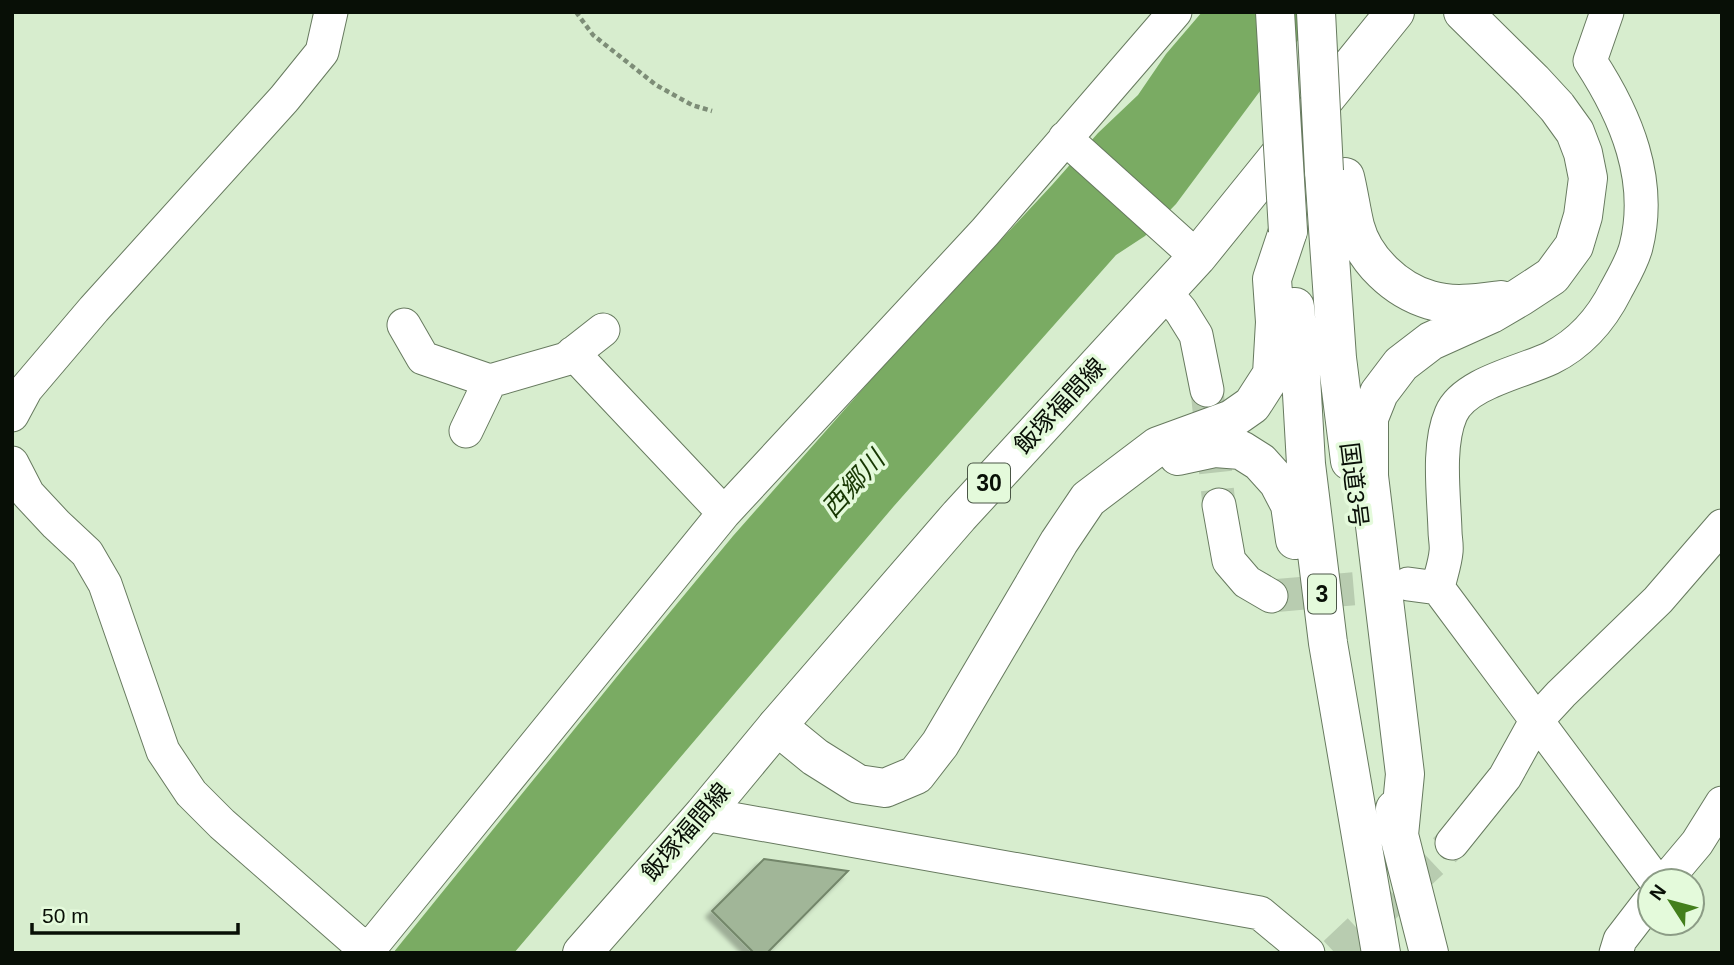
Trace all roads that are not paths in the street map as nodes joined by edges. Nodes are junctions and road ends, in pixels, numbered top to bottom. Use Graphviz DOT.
graph roads {
  1 [pos="331,12"];
  2 [pos="1175,12"];
  3 [pos="1275,12"];
  4 [pos="1316,12"];
  5 [pos="1335,12"];
  6 [pos="1395,12"];
  7 [pos="1464,12"];
  8 [pos="1606,12"];
  9 [pos="1065,138"];
  10 [pos="1333,165"];
  11 [pos="1288,231"];
  12 [pos="1197,257"];
  13 [pos="1165,292"];
  14 [pos="1520,297"];
  15 [pos="404,324"];
  16 [pos="603,330"];
  17 [pos="573,353"];
  18 [pos="490,381"];
  19 [pos="1207,390"];
  20 [pos="12,415"];
  21 [pos="466,431"];
  22 [pos="12,463"];
  23 [pos="1116,476"];
  24 [pos="1219,505"];
  25 [pos="724,513"];
  26 [pos="1722,526"];
  27 [pos="1271,596"];
  28 [pos="1536,721"];
  29 [pos="777,726"];
  30 [pos="1722,803"];
  31 [pos="704,814"];
  32 [pos="1399,835"];
  33 [pos="1452,843"];
  34 [pos="1646,867"];
  35 [pos="1677,867"];
  36 [pos="1636,919"];
  37 [pos="1381,951"];
  38 [pos="366,952"];
  39 [pos="582,953"];
  40 [pos="1308,953"];
  41 [pos="1429,953"];
  42 [pos="1616,953"];
  1 -- 20 [label="street"];
  2 -- 9 [label="street"];
  3 -- 11 [label="main road, 国道3号 / 3, bridge"];
  4 -- 10 [label="main road, 国道3号 / 3, bridge"];
  5 -- 10 [label="main road"];
  6 -- 12 [label="main road, 飯塚福間線 / 30"];
  7 -- 14 [label="main road"];
  8 -- 28 [label="street"];
  9 -- 12 [label="street"];
  9 -- 25 [label="street"];
  10 -- 14 [label="main road"];
  10 -- 32 [label="main road, 国道3号 / 3"];
  11 -- 23 [label="main road"];
  11 -- 37 [label="main road, 国道3号 / 3"];
  12 -- 13 [label="main road, 飯塚福間線 / 30"];
  13 -- 19 [label="street"];
  13 -- 29 [label="main road, 飯塚福間線 / 30"];
  14 -- 32 [label="main road"];
  15 -- 18 [label="street"];
  16 -- 17 [label="street"];
  17 -- 18 [label="street"];
  17 -- 25 [label="street"];
  18 -- 21 [label="street"];
  22 -- 38 [label="street"];
  23 -- 29 [label="main road"];
  23 -- 37 [label="main road"];
  24 -- 27 [label="street"];
  25 -- 38 [label="street"];
  26 -- 28 [label="street"];
  28 -- 33 [label="street"];
  28 -- 34 [label="street"];
  29 -- 31 [label="main road, 飯塚福間線 / 30"];
  30 -- 35 [label="street"];
  31 -- 39 [label="main road, 飯塚福間線 / 30"];
  31 -- 40 [label="street"];
  32 -- 41 [label="main road, 国道3号 / 3"];
  36 -- 42 [label="street"];
}
